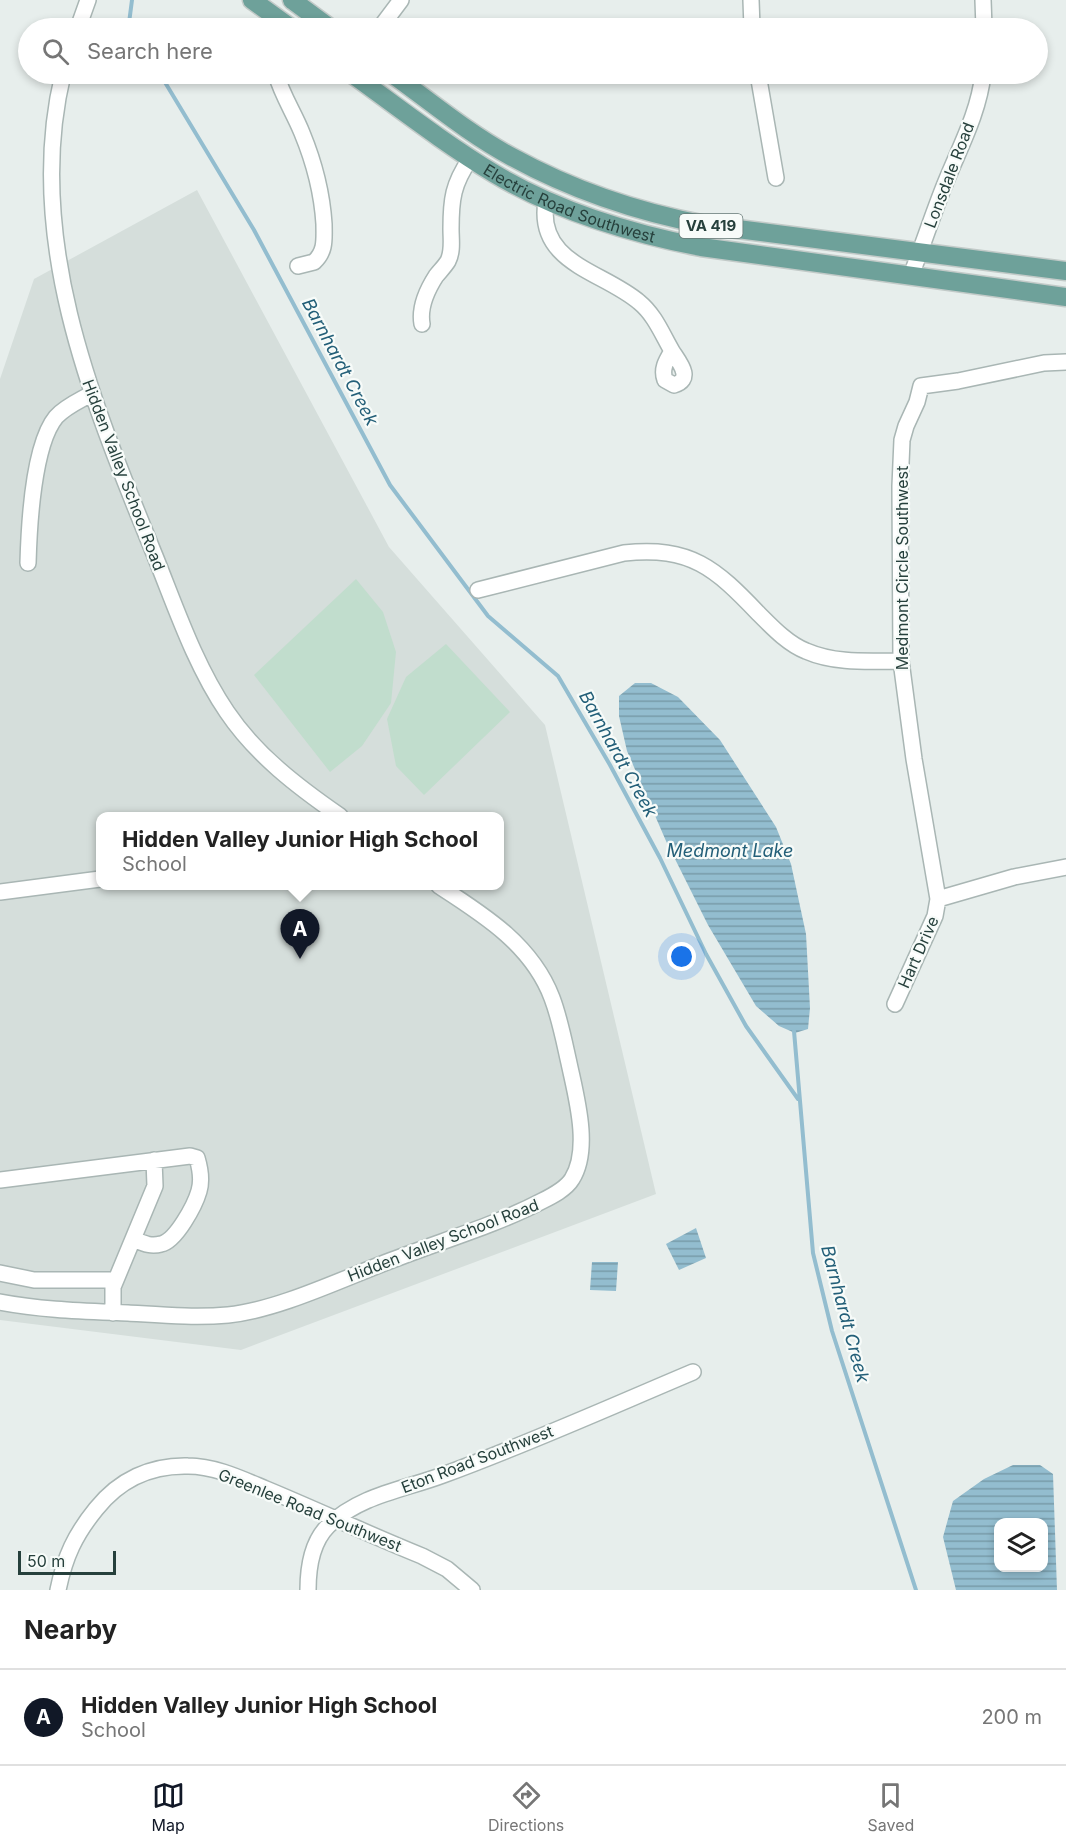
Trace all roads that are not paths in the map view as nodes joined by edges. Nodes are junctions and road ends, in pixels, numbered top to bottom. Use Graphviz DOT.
graph roads {
  1 [pos="88,0"];
  2 [pos="252,0"];
  3 [pos="292,0"];
  4 [pos="400,0"];
  5 [pos="751,0"];
  6 [pos="983,0"];
  7 [pos="82,18"];
  8 [pos="275,18"];
  9 [pos="316,18"];
  10 [pos="388,18"];
  11 [pos="752,18"];
  12 [pos="984,18"];
  13 [pos="61,84"];
  14 [pos="280,84"];
  15 [pos="366,84"];
  16 [pos="406,84"];
  17 [pos="760,84"];
  18 [pos="981,84"];
  19 [pos="470,159"];
  20 [pos="776,178"];
  21 [pos="546,201"];
  22 [pos="920,253"];
  23 [pos="298,266"];
  24 [pos="1066,271"];
  25 [pos="911,275"];
  26 [pos="1066,297"];
  27 [pos="422,324"];
  28 [pos="672,351"];
  29 [pos="1066,362"];
  30 [pos="91,394"];
  31 [pos="28,563"];
  32 [pos="478,590"];
  33 [pos="901,661"];
  34 [pos="335,812"];
  35 [pos="1066,867"];
  36 [pos="96,880"];
  37 [pos="446,890"];
  38 [pos="0,892"];
  39 [pos="938,899"];
  40 [pos="896,1004"];
  41 [pos="154,1160"];
  42 [pos="0,1180"];
  43 [pos="134,1239"];
  44 [pos="0,1273"];
  45 [pos="116,1280"];
  46 [pos="0,1302"];
  47 [pos="113,1313"];
  48 [pos="693,1372"];
  49 [pos="336,1519"];
  50 [pos="58,1590"];
  51 [pos="308,1590"];
  52 [pos="472,1590"];
  1 -- 7 [label="street"];
  2 -- 8 [label="main road"];
  3 -- 9 [label="main road"];
  4 -- 10 [label="street"];
  5 -- 11 [label="street"];
  6 -- 12 [label="street"];
  13 -- 30 [label="street, Hidden Valley School Road"];
  14 -- 23 [label="street"];
  15 -- 19 [label="main road, Electric Road Southwest / VA 419"];
  16 -- 22 [label="main road, Electric Road Southwest / VA 419"];
  17 -- 20 [label="street"];
  18 -- 22 [label="street, Lonsdale Road"];
  19 -- 21 [label="main road, Electric Road Southwest / VA 419"];
  19 -- 27 [label="street"];
  21 -- 25 [label="main road, Electric Road Southwest / VA 419"];
  21 -- 28 [label="street"];
  22 -- 24 [label="main road, Electric Road Southwest / VA 419"];
  22 -- 25 [label="street, Lonsdale Road"];
  25 -- 26 [label="main road, Electric Road Southwest / VA 419"];
  29 -- 33 [label="street, Medmont Circle Southwest"];
  30 -- 31 [label="street"];
  30 -- 34 [label="street, Hidden Valley School Road"];
  32 -- 33 [label="street"];
  33 -- 39 [label="street, Medmont Circle Southwest"];
  35 -- 39 [label="street"];
  36 -- 38 [label="street"];
  37 -- 47 [label="street, Hidden Valley School Road"];
  39 -- 40 [label="street, Hart Drive"];
  41 -- 42 [label="street"];
  41 -- 43 [label="street"];
  41 -- 43 [label="street"];
  43 -- 45 [label="street"];
  44 -- 45 [label="street"];
  45 -- 47 [label="street"];
  46 -- 47 [label="street, Hidden Valley School Road"];
  48 -- 49 [label="street, Eton Road Southwest"];
  49 -- 50 [label="street, Greenlee Road Southwest"];
  49 -- 51 [label="street, Eton Road Southwest"];
  49 -- 52 [label="street, Greenlee Road Southwest"];
}
